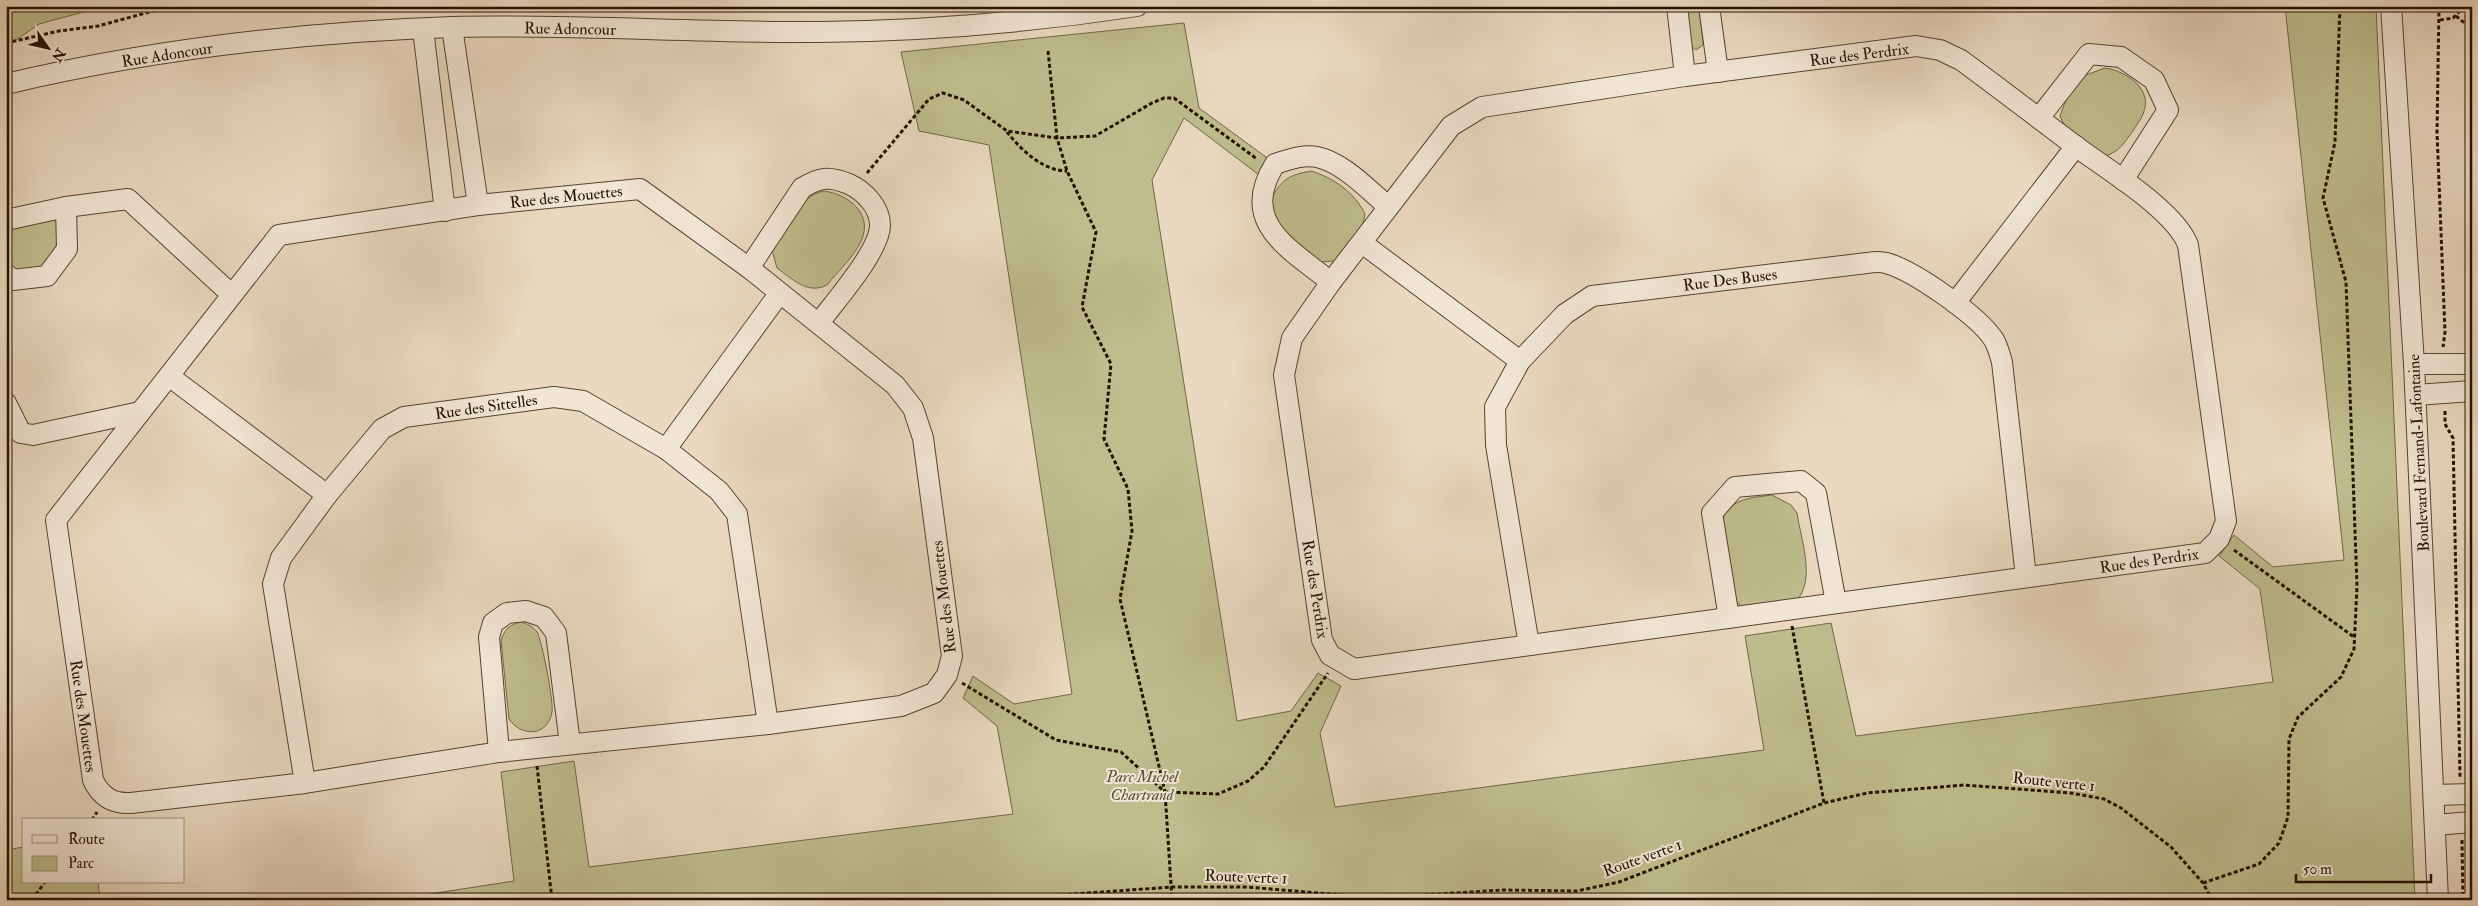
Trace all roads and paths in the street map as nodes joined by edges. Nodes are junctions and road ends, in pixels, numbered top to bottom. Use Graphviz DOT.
graph roads {
  1 [pos="184,6"];
  2 [pos="1138,6"];
  3 [pos="1677,6"];
  4 [pos="1709,6"];
  5 [pos="2340,6"];
  6 [pos="2391,6"];
  7 [pos="2439,6"];
  8 [pos="2465,6"];
  9 [pos="2456,16"];
  10 [pos="2440,20"];
  11 [pos="452,27"];
  12 [pos="423,29"];
  13 [pos="2472,29"];
  14 [pos="6,43"];
  15 [pos="1048,51"];
  16 [pos="1718,72"];
  17 [pos="1684,76"];
  18 [pos="6,84"];
  19 [pos="2039,118"];
  20 [pos="1007,131"];
  21 [pos="1057,138"];
  22 [pos="2076,146"];
  23 [pos="1271,170"];
  24 [pos="1067,171"];
  25 [pos="2123,180"];
  26 [pos="856,187"];
  27 [pos="478,205"];
  28 [pos="1388,206"];
  29 [pos="66,207"];
  30 [pos="444,211"];
  31 [pos="6,220"];
  32 [pos="1362,243"];
  33 [pos="749,268"];
  34 [pos="6,274"];
  35 [pos="1331,282"];
  36 [pos="779,294"];
  37 [pos="232,295"];
  38 [pos="1955,303"];
  39 [pos="820,323"];
  40 [pos="1520,362"];
  41 [pos="2414,364"];
  42 [pos="2442,364"];
  43 [pos="2472,364"];
  44 [pos="169,376"];
  45 [pos="2472,391"];
  46 [pos="2445,393"];
  47 [pos="2416,395"];
  48 [pos="6,403"];
  49 [pos="140,412"];
  50 [pos="666,449"];
  51 [pos="327,494"];
  52 [pos="2219,539"];
  53 [pos="2026,577"];
  54 [pos="1836,603"];
  55 [pos="1789,609"];
  56 [pos="1729,618"];
  57 [pos="2355,638"];
  58 [pos="1529,645"];
  59 [pos="1337,660"];
  60 [pos="947,674"];
  61 [pos="768,724"];
  62 [pos="570,744"];
  63 [pos="535,748"];
  64 [pos="499,752"];
  65 [pos="305,783"];
  66 [pos="1165,792"];
  67 [pos="2466,794"];
  68 [pos="2434,795"];
  69 [pos="1824,803"];
  70 [pos="2467,823"];
  71 [pos="2435,825"];
  72 [pos="2203,883"];
  73 [pos="44,884"];
  74 [pos="1172,887"];
  75 [pos="32,900"];
  76 [pos="552,900"];
  77 [pos="1029,900"];
  78 [pos="1172,900"];
  79 [pos="2212,900"];
  80 [pos="2438,900"];
  81 [pos="2463,900"];
  1 -- 14 [label="path"];
  2 -- 11 [label="street, Rue Adoncour"];
  3 -- 17 [label="street"];
  4 -- 16 [label="street"];
  5 -- 57 [label="path"];
  6 -- 41 [label="street, Boulevard Fernand-Lafontaine"];
  7 -- 10 [label="path"];
  8 -- 9 [label="path"];
  9 -- 10 [label="path"];
  9 -- 13 [label="path"];
  10 -- 42 [label="path"];
  11 -- 12 [label="street, Rue Adoncour"];
  11 -- 27 [label="street"];
  12 -- 18 [label="street, Rue Adoncour"];
  12 -- 30 [label="street"];
  15 -- 21 [label="path"];
  16 -- 17 [label="street, Rue des Perdrix"];
  16 -- 19 [label="street, Rue des Perdrix"];
  17 -- 28 [label="street, Rue des Perdrix"];
  19 -- 22 [label="street, Rue des Perdrix"];
  19 -- 25 [label="street"];
  20 -- 21 [label="path"];
  20 -- 24 [label="path"];
  20 -- 26 [label="path"];
  21 -- 23 [label="path"];
  21 -- 24 [label="path"];
  22 -- 25 [label="street, Rue des Perdrix"];
  22 -- 38 [label="street"];
  23 -- 28 [label="street"];
  23 -- 35 [label="street"];
  24 -- 66 [label="path"];
  25 -- 52 [label="street, Rue des Perdrix"];
  26 -- 33 [label="street"];
  26 -- 39 [label="street"];
  27 -- 30 [label="street, Rue des Mouettes"];
  27 -- 33 [label="street, Rue des Mouettes"];
  28 -- 32 [label="street, Rue des Perdrix"];
  29 -- 31 [label="street"];
  29 -- 34 [label="street"];
  29 -- 37 [label="street"];
  30 -- 37 [label="street, Rue des Mouettes"];
  32 -- 35 [label="street, Rue des Perdrix"];
  32 -- 40 [label="street"];
  33 -- 36 [label="street, Rue des Mouettes"];
  35 -- 59 [label="street, Rue des Perdrix"];
  36 -- 39 [label="street, Rue des Mouettes"];
  36 -- 50 [label="street"];
  37 -- 44 [label="street, Rue des Mouettes"];
  38 -- 40 [label="street, Rue Des Buses"];
  38 -- 53 [label="street, Rue Des Buses"];
  39 -- 60 [label="street, Rue des Mouettes"];
  40 -- 58 [label="street, Rue Des Buses"];
  41 -- 42 [label="street"];
  41 -- 47 [label="street, Boulevard Fernand-Lafontaine"];
  42 -- 43 [label="street"];
  44 -- 49 [label="street, Rue des Mouettes"];
  44 -- 51 [label="street"];
  45 -- 46 [label="street"];
  46 -- 47 [label="street"];
  46 -- 67 [label="path"];
  47 -- 68 [label="street, Boulevard Fernand-Lafontaine"];
  48 -- 49 [label="street"];
  49 -- 65 [label="street, Rue des Mouettes"];
  50 -- 51 [label="street, Rue des Sittelles"];
  50 -- 61 [label="street, Rue des Sittelles"];
  51 -- 65 [label="street, Rue des Sittelles"];
  52 -- 53 [label="street, Rue des Perdrix"];
  52 -- 57 [label="path"];
  53 -- 54 [label="street, Rue des Perdrix"];
  54 -- 55 [label="street, Rue des Perdrix"];
  54 -- 56 [label="street"];
  55 -- 56 [label="street, Rue des Perdrix"];
  55 -- 69 [label="path"];
  56 -- 58 [label="street, Rue des Perdrix"];
  57 -- 72 [label="path"];
  58 -- 59 [label="street, Rue des Perdrix"];
  59 -- 66 [label="path"];
  60 -- 61 [label="street, Rue des Mouettes"];
  60 -- 66 [label="path"];
  61 -- 62 [label="street, Rue des Mouettes"];
  62 -- 63 [label="street, Rue des Mouettes"];
  62 -- 64 [label="street"];
  63 -- 64 [label="street, Rue des Mouettes"];
  63 -- 76 [label="path"];
  64 -- 65 [label="street, Rue des Mouettes"];
  66 -- 74 [label="path"];
  67 -- 68 [label="street"];
  68 -- 71 [label="street, Boulevard Fernand-Lafontaine"];
  69 -- 72 [label="path, Route verte 1"];
  69 -- 74 [label="path, Route verte 1"];
  70 -- 71 [label="street"];
  70 -- 81 [label="path"];
  71 -- 80 [label="street, Boulevard Fernand-Lafontaine"];
  72 -- 79 [label="path, Route verte 1"];
  73 -- 75 [label="path"];
  74 -- 77 [label="path, Route verte 1"];
  74 -- 78 [label="path"];
}
